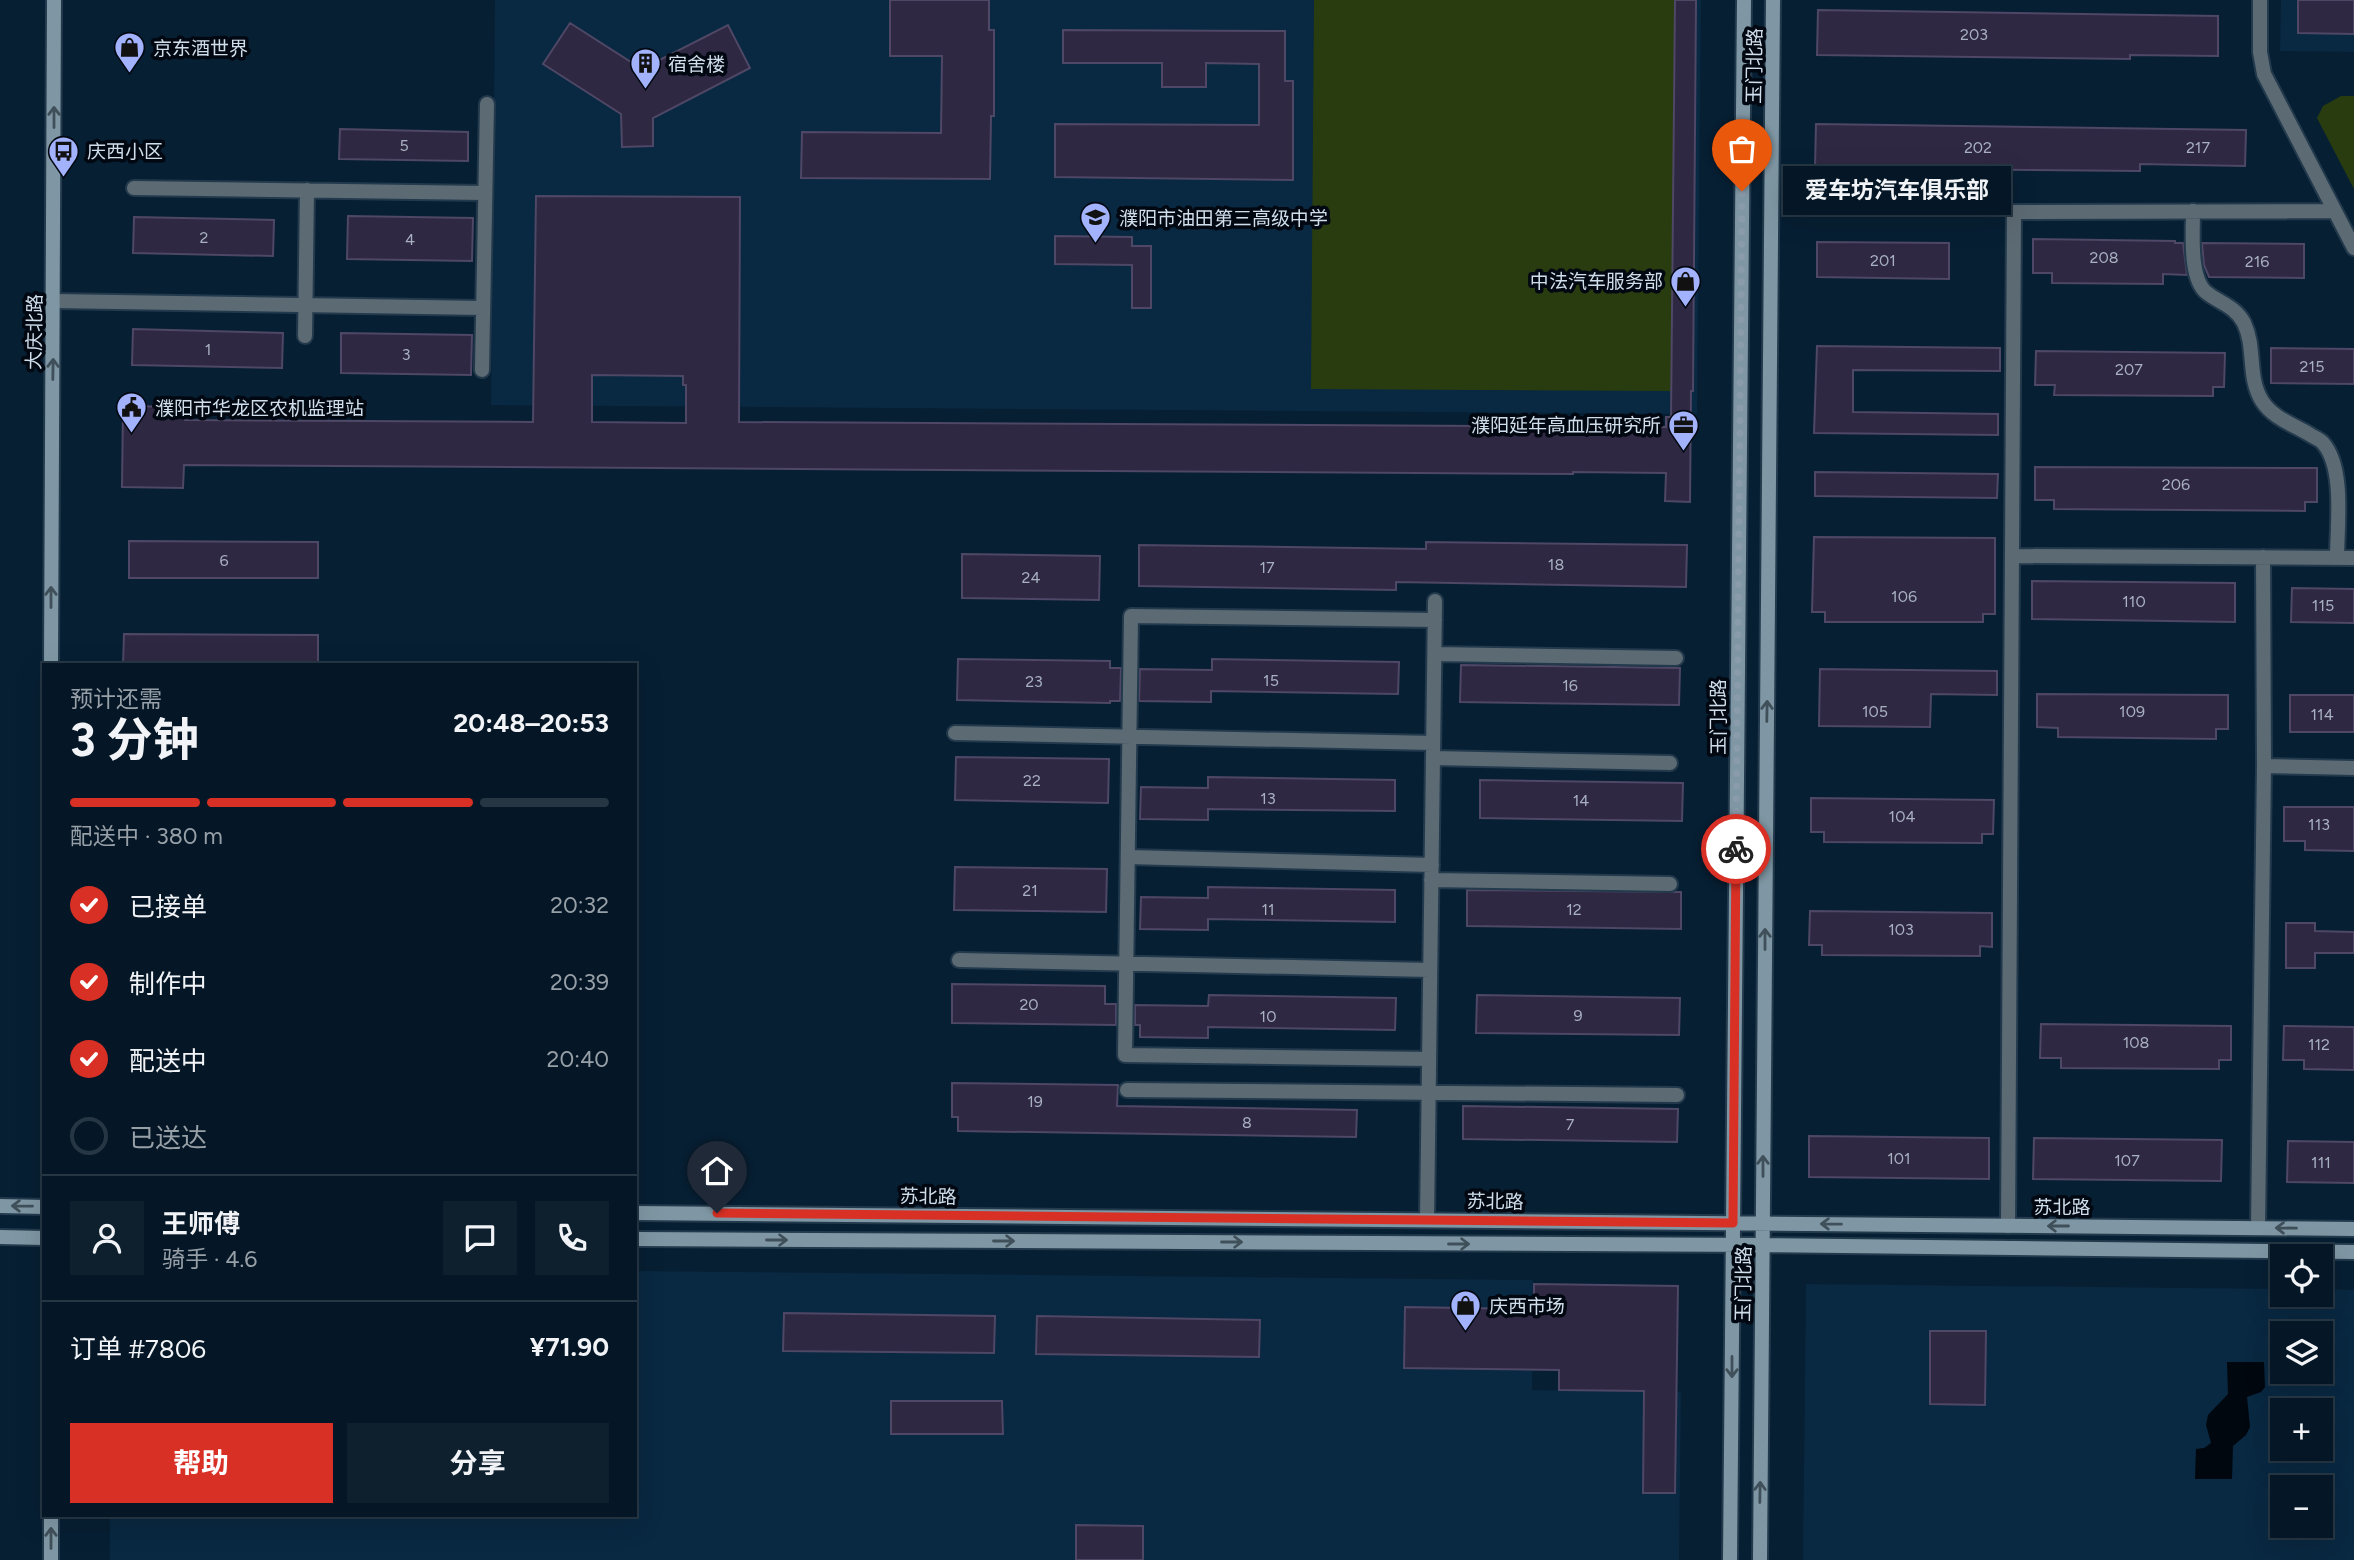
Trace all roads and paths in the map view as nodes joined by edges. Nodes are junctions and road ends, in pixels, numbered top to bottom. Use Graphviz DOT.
graph roads {
  1 [pos="54,0"];
  2 [pos="1744,0"];
  3 [pos="1773,0"];
  4 [pos="2260,0"];
  5 [pos="487,104"];
  6 [pos="134,188"];
  7 [pos="307,190"];
  8 [pos="485,193"];
  9 [pos="2193,211"];
  10 [pos="2334,211"];
  11 [pos="2354,248"];
  12 [pos="54,301"];
  13 [pos="305,305"];
  14 [pos="483,308"];
  15 [pos="305,336"];
  16 [pos="482,370"];
  17 [pos="2012,556"];
  18 [pos="2263,557"];
  19 [pos="2337,558"];
  20 [pos="2354,558"];
  21 [pos="1435,601"];
  22 [pos="1435,620"];
  23 [pos="1435,654"];
  24 [pos="1676,658"];
  25 [pos="51,663"];
  26 [pos="955,733"];
  27 [pos="1129,737"];
  28 [pos="1433,743"];
  29 [pos="1433,758"];
  30 [pos="1670,763"];
  31 [pos="2264,766"];
  32 [pos="2354,768"];
  33 [pos="1128,857"];
  34 [pos="1432,873"];
  35 [pos="1670,884"];
  36 [pos="959,960"];
  37 [pos="1126,965"];
  38 [pos="1430,970"];
  39 [pos="1429,1059"];
  40 [pos="1127,1090"];
  41 [pos="1429,1094"];
  42 [pos="1676,1095"];
  43 [pos="0,1206"];
  44 [pos="42,1207"];
  45 [pos="637,1213"];
  46 [pos="1427,1220"];
  47 [pos="1733,1223"];
  48 [pos="1763,1223"];
  49 [pos="2008,1226"];
  50 [pos="2258,1228"];
  51 [pos="2354,1229"];
  52 [pos="0,1237"];
  53 [pos="42,1237"];
  54 [pos="637,1239"];
  55 [pos="1733,1245"];
  56 [pos="1763,1245"];
  57 [pos="2354,1252"];
  58 [pos="51,1517"];
  59 [pos="51,1560"];
  60 [pos="1730,1560"];
  61 [pos="1760,1560"];
  12 -- 1 [label="street, 大庆北路, one-way"];
  2 -- 47 [label="street, 玉门北路"];
  48 -- 3 [label="street, 玉门北路, one-way"];
  4 -- 10 [label="street"];
  5 -- 8 [label="street"];
  6 -- 7 [label="street"];
  7 -- 8 [label="street"];
  7 -- 13 [label="street"];
  8 -- 14 [label="street"];
  9 -- 10 [label="street"];
  9 -- 17 [label="street"];
  9 -- 19 [label="street"];
  10 -- 11 [label="street"];
  12 -- 13 [label="street"];
  25 -- 12 [label="street, 大庆北路, one-way"];
  13 -- 14 [label="street"];
  13 -- 15 [label="street"];
  14 -- 16 [label="street"];
  17 -- 18 [label="street"];
  17 -- 49 [label="street"];
  18 -- 19 [label="street"];
  18 -- 31 [label="street"];
  19 -- 20 [label="street"];
  21 -- 22 [label="street"];
  22 -- 23 [label="street"];
  22 -- 27 [label="street"];
  23 -- 24 [label="street"];
  23 -- 28 [label="street"];
  26 -- 27 [label="street"];
  27 -- 28 [label="street"];
  27 -- 33 [label="street"];
  28 -- 29 [label="street"];
  29 -- 30 [label="street"];
  29 -- 34 [label="street"];
  31 -- 32 [label="street"];
  31 -- 50 [label="street"];
  33 -- 34 [label="street"];
  33 -- 37 [label="street"];
  34 -- 35 [label="street"];
  34 -- 38 [label="street"];
  36 -- 37 [label="street"];
  37 -- 38 [label="street"];
  37 -- 39 [label="street"];
  38 -- 39 [label="street"];
  39 -- 41 [label="street"];
  40 -- 41 [label="street"];
  41 -- 42 [label="street"];
  41 -- 46 [label="street"];
  44 -- 43 [label="street, one-way"];
  45 -- 46 [label="street, 苏北路"];
  46 -- 47 [label="street, 苏北路"];
  47 -- 48 [label="street, 苏北路"];
  47 -- 55 [label="street, 玉门北路"];
  49 -- 48 [label="street, 苏北路, one-way"];
  48 -- 56 [label="street, 玉门北路"];
  50 -- 49 [label="street, 苏北路, one-way"];
  51 -- 50 [label="street, 苏北路, one-way"];
  52 -- 53 [label="street"];
  54 -- 55 [label="street, one-way"];
  55 -- 56 [label="street"];
  55 -- 60 [label="street, 玉门北路, one-way"];
  56 -- 57 [label="street"];
  61 -- 56 [label="street, 玉门北路, one-way"];
  59 -- 58 [label="street, one-way"];
}
